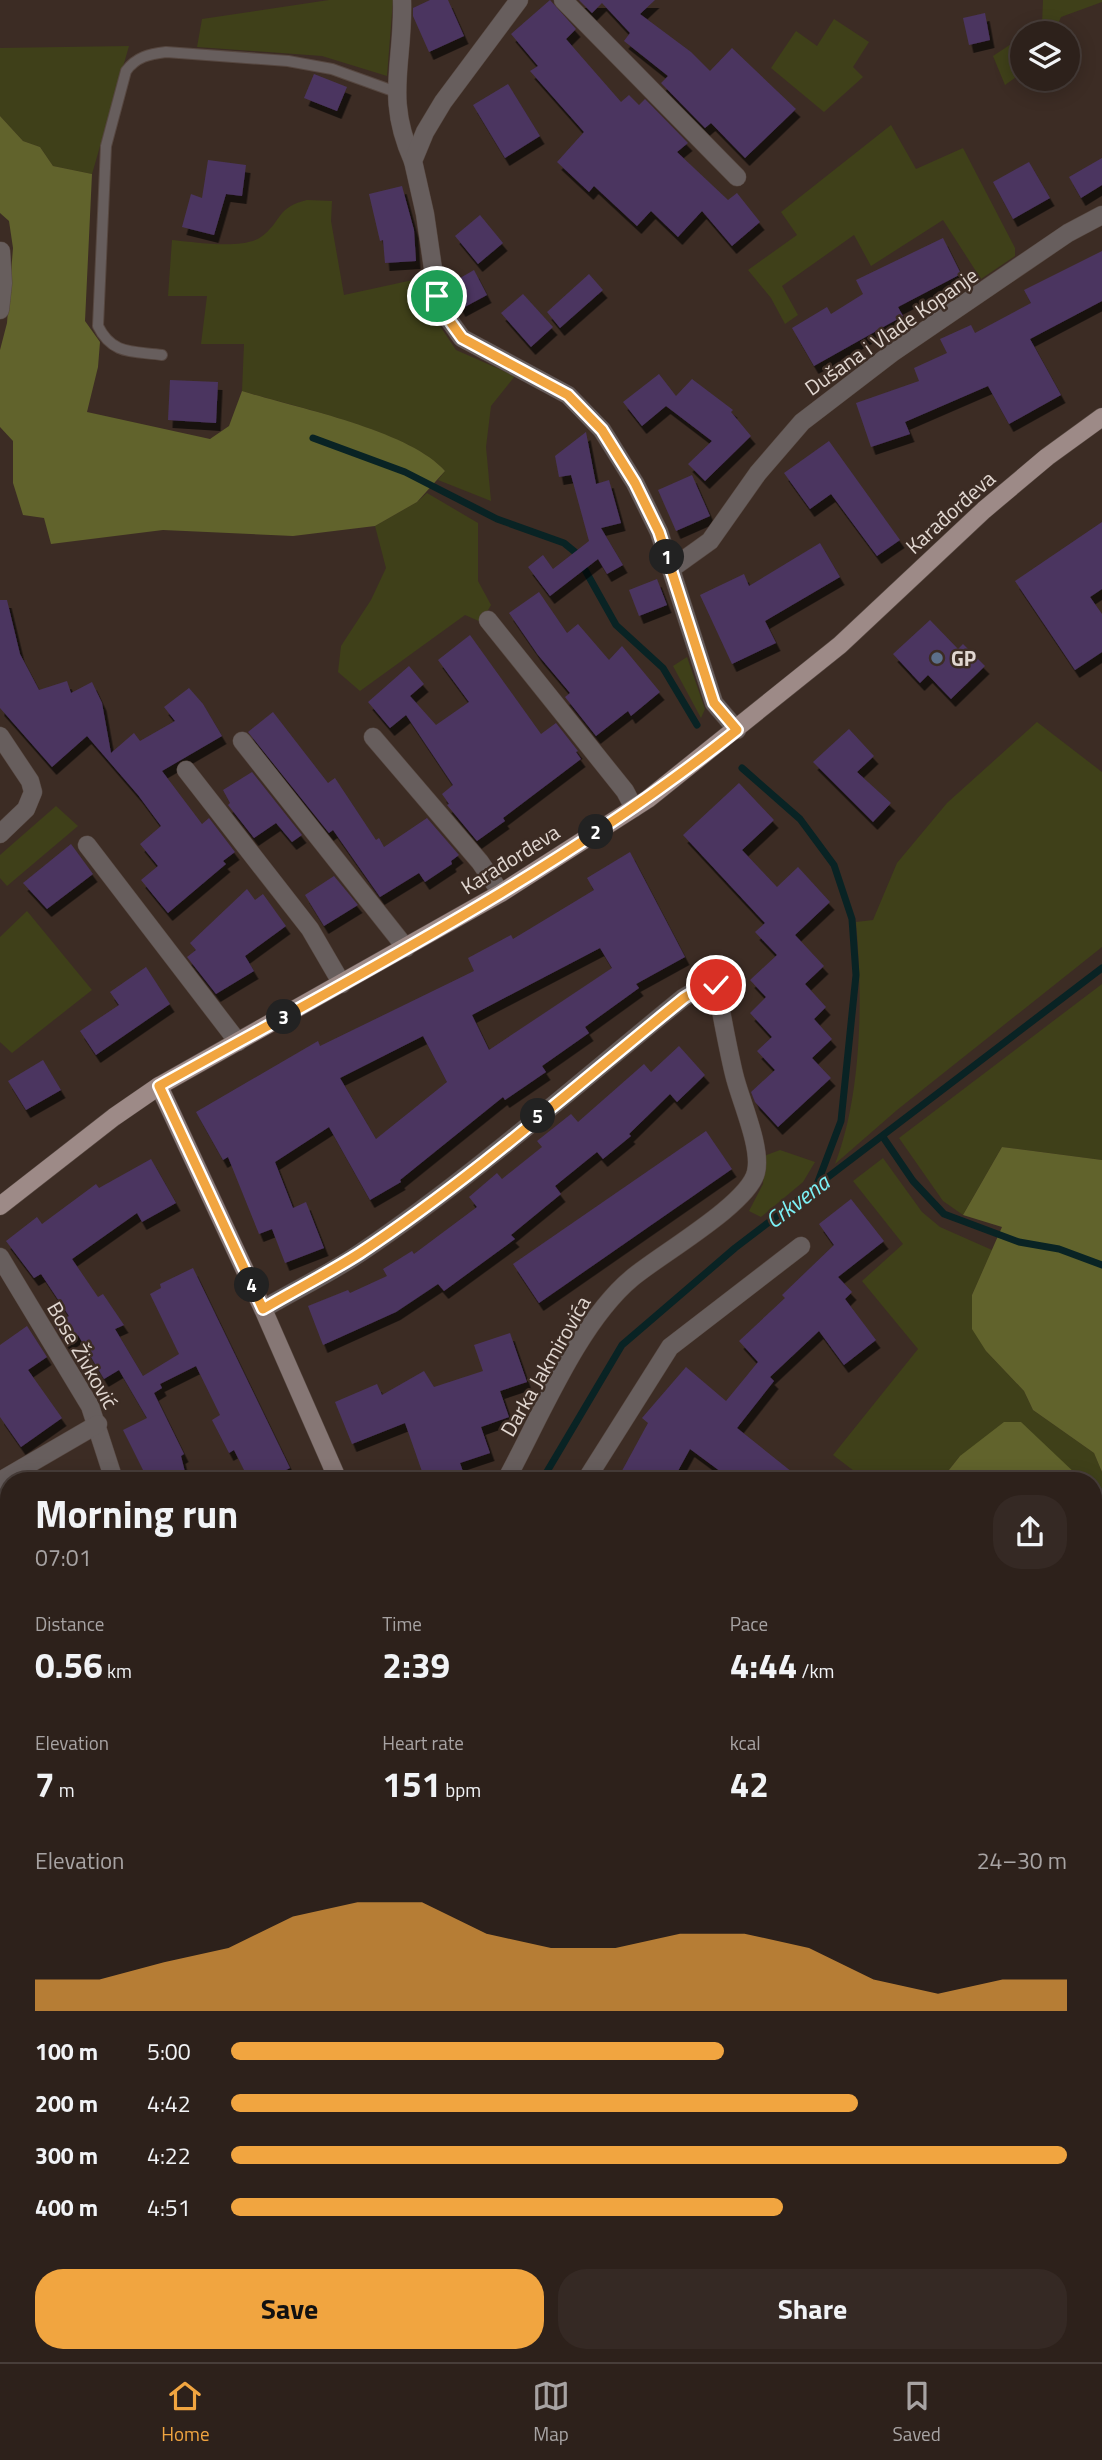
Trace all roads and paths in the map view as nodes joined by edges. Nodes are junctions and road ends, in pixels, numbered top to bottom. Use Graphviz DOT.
graph roads {
  1 [pos="402,0"];
  2 [pos="519,0"];
  3 [pos="563,0"];
  4 [pos="396,92"];
  5 [pos="413,161"];
  6 [pos="737,177"];
  7 [pos="1102,215"];
  8 [pos="1,251"];
  9 [pos="0,310"];
  10 [pos="162,355"];
  11 [pos="1102,417"];
  12 [pos="671,569"];
  13 [pos="488,620"];
  14 [pos="737,730"];
  15 [pos="0,736"];
  16 [pos="373,737"];
  17 [pos="242,741"];
  18 [pos="186,770"];
  19 [pos="635,808"];
  20 [pos="0,834"];
  21 [pos="87,845"];
  22 [pos="501,893"];
  23 [pos="406,948"];
  24 [pos="342,984"];
  25 [pos="238,1042"];
  26 [pos="159,1086"];
  27 [pos="0,1206"];
  28 [pos="800,1246"];
  29 [pos="0,1257"];
  30 [pos="263,1309"];
  31 [pos="97,1424"];
  32 [pos="15,1472"];
  33 [pos="112,1472"];
  34 [pos="334,1472"];
  35 [pos="510,1472"];
  36 [pos="591,1472"];
  1 -- 4 [label="street"];
  2 -- 5 [label="street"];
  3 -- 6 [label="street"];
  4 -- 5 [label="street"];
  4 -- 10 [label="lane"];
  5 -- 12 [label="street"];
  7 -- 12 [label="street, Dušana i Vlade Kopanje"];
  8 -- 9 [label="street"];
  11 -- 14 [label="main road, Karađorđeva"];
  12 -- 14 [label="street"];
  13 -- 19 [label="street"];
  14 -- 19 [label="main road, Karađorđeva"];
  15 -- 20 [label="street"];
  16 -- 22 [label="street"];
  17 -- 23 [label="street"];
  18 -- 24 [label="street"];
  19 -- 22 [label="main road, Karađorđeva"];
  21 -- 25 [label="street"];
  22 -- 23 [label="main road, Karađorđeva"];
  23 -- 24 [label="main road, Karađorđeva"];
  24 -- 25 [label="main road, Karađorđeva"];
  25 -- 26 [label="main road, Karađorđeva"];
  26 -- 27 [label="main road, Karađorđeva"];
  26 -- 30 [label="street"];
  28 -- 36 [label="street"];
  29 -- 31 [label="street, Bose Živković"];
  30 -- 34 [label="street"];
  30 -- 35 [label="street, Darka Jakmirovića"];
  31 -- 32 [label="street"];
  31 -- 33 [label="street, Bose Živković"];
}
